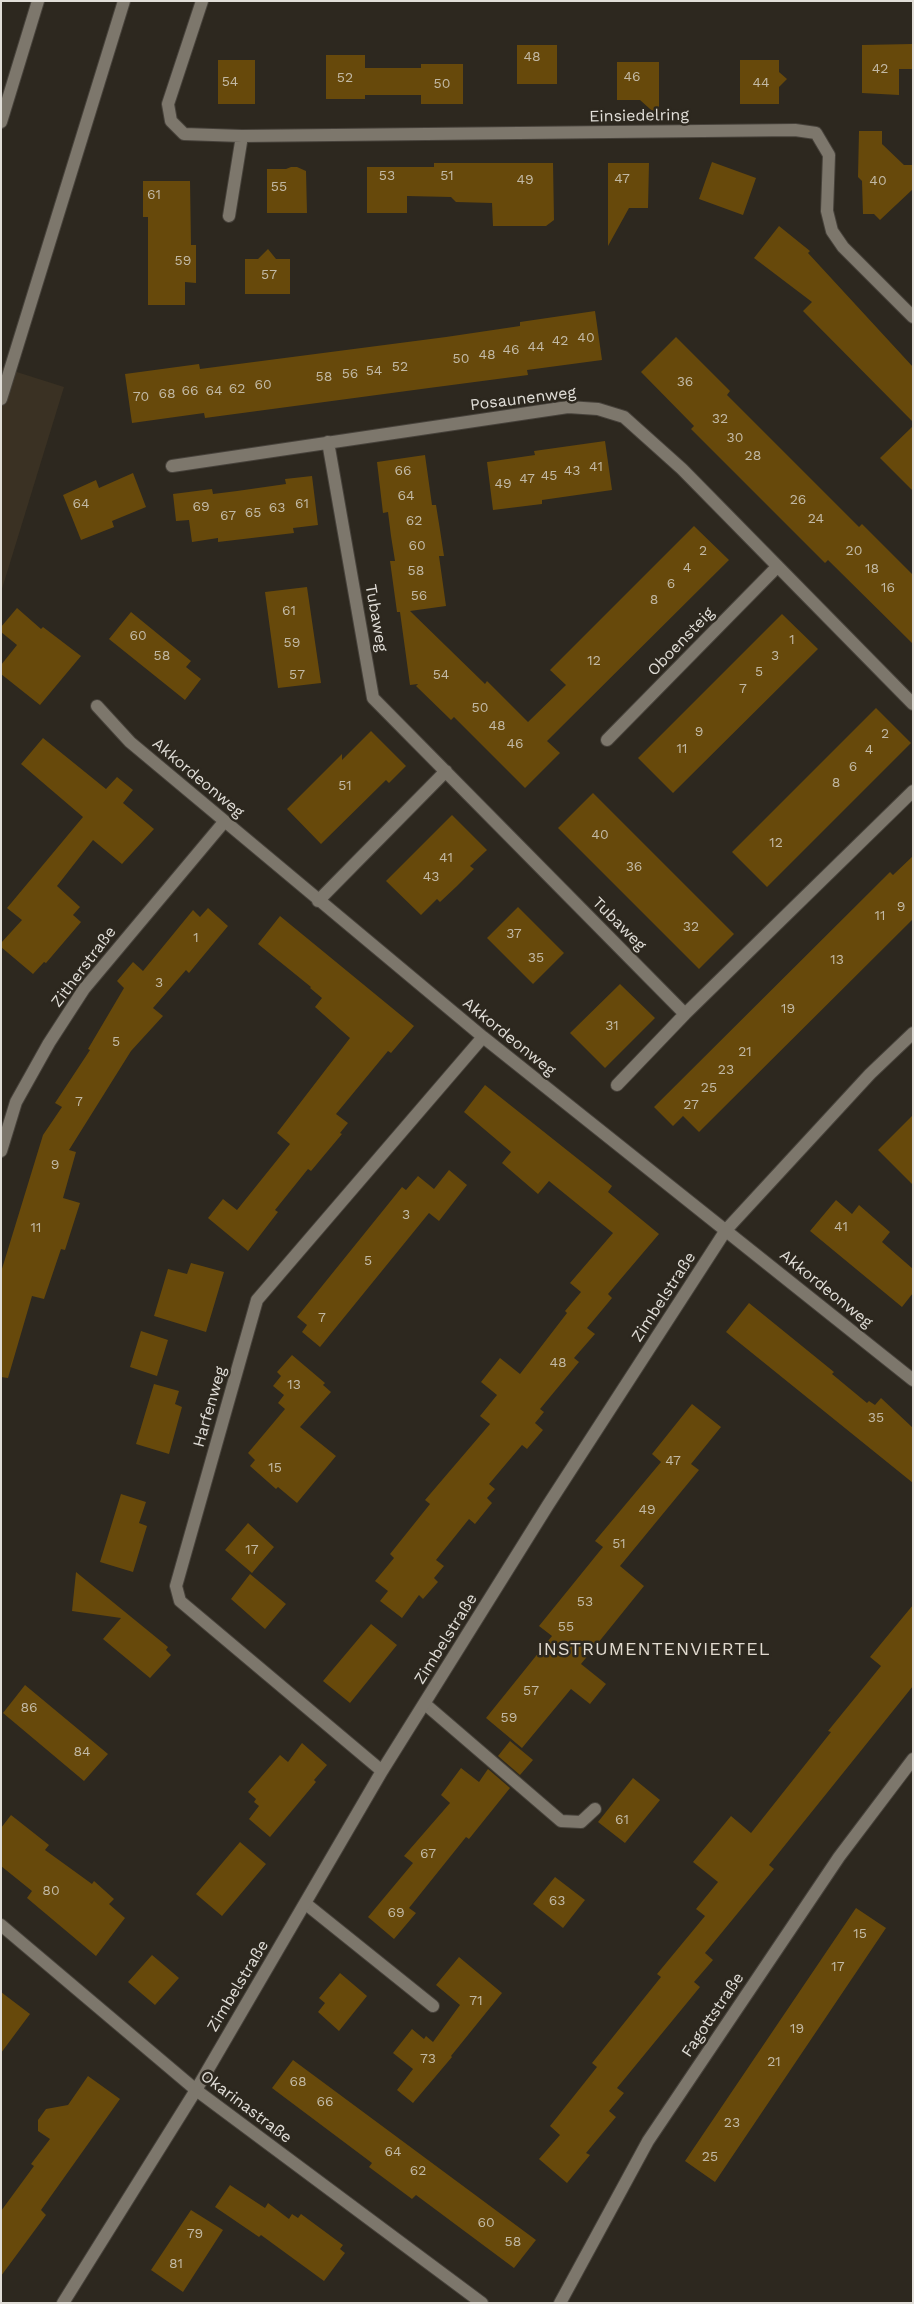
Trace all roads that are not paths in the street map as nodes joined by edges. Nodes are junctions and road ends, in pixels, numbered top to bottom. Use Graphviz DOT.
graph roads {
  1 [pos="38,1"];
  2 [pos="124,1"];
  3 [pos="202,1"];
  4 [pos="1,122"];
  5 [pos="242,136"];
  6 [pos="229,216"];
  7 [pos="913,317"];
  8 [pos="1,399"];
  9 [pos="328,442"];
  10 [pos="172,466"];
  11 [pos="777,566"];
  12 [pos="913,704"];
  13 [pos="98,706"];
  14 [pos="607,740"];
  15 [pos="446,771"];
  16 [pos="913,791"];
  17 [pos="224,822"];
  18 [pos="318,901"];
  19 [pos="685,1014"];
  20 [pos="913,1033"];
  21 [pos="483,1037"];
  22 [pos="617,1085"];
  23 [pos="1,1151"];
  24 [pos="726,1230"];
  25 [pos="913,1380"];
  26 [pos="425,1704"];
  27 [pos="913,1759"];
  28 [pos="382,1771"];
  29 [pos="595,1809"];
  30 [pos="306,1904"];
  31 [pos="1,1924"];
  32 [pos="433,2006"];
  33 [pos="196,2090"];
  34 [pos="63,2303"];
  35 [pos="482,2303"];
  36 [pos="560,2303"];
  1 -- 4 [label="street"];
  2 -- 8 [label="street"];
  3 -- 5 [label="street, Einsiedelring"];
  5 -- 6 [label="street"];
  5 -- 7 [label="street, Einsiedelring"];
  9 -- 10 [label="street, Posaunenweg"];
  9 -- 11 [label="street, Posaunenweg"];
  9 -- 15 [label="street, Tubaweg"];
  11 -- 12 [label="street, Posaunenweg"];
  11 -- 14 [label="street, Oboensteig"];
  13 -- 17 [label="street, Akkordeonweg"];
  15 -- 18 [label="street"];
  15 -- 19 [label="street, Tubaweg"];
  16 -- 19 [label="street"];
  17 -- 18 [label="street, Akkordeonweg"];
  17 -- 23 [label="street, Zitherstraße"];
  18 -- 21 [label="street, Akkordeonweg"];
  19 -- 22 [label="street"];
  20 -- 24 [label="street, Zimbelstraße"];
  21 -- 24 [label="street, Akkordeonweg"];
  21 -- 28 [label="street, Harfenweg"];
  24 -- 25 [label="street, Akkordeonweg"];
  24 -- 26 [label="street, Zimbelstraße"];
  26 -- 28 [label="street, Zimbelstraße"];
  26 -- 29 [label="street"];
  27 -- 36 [label="street, Fagottstraße"];
  28 -- 30 [label="street, Zimbelstraße"];
  30 -- 32 [label="street"];
  30 -- 33 [label="street, Zimbelstraße"];
  31 -- 33 [label="street, Okarinastraße"];
  33 -- 34 [label="street, Zimbelstraße"];
  33 -- 35 [label="street, Okarinastraße"];
}
